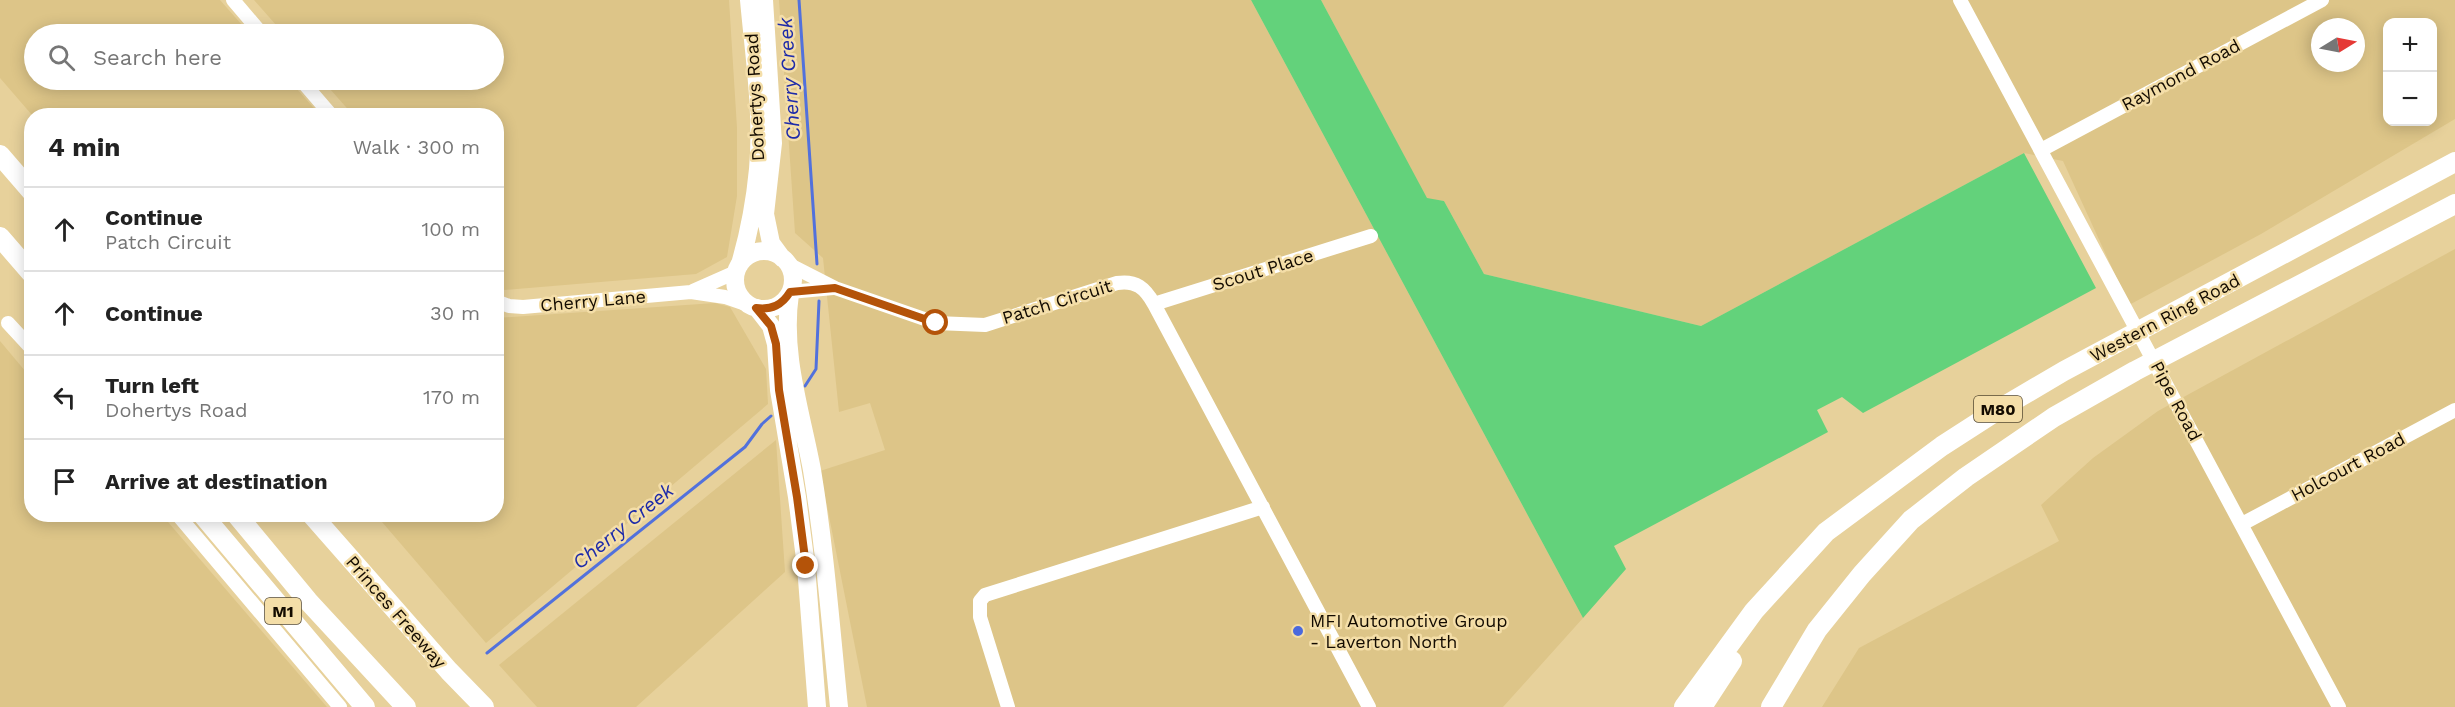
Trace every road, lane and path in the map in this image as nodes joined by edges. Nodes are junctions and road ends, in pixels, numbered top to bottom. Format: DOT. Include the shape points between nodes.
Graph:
graph roads {
  1 [pos="233,0"];
  2 [pos="750,0"];
  3 [pos="764,0"];
  4 [pos="1960,0"];
  5 [pos="2322,0"];
  6 [pos="253,24"];
  7 [pos="310,90"];
  8 [pos="325,108"];
  9 [pos="2041,150"];
  10 [pos="2455,154"];
  11 [pos="0,155"];
  12 [pos="2455,162"];
  13 [pos="24,183"];
  14 [pos="2397,194"];
  15 [pos="2454,205"];
  16 [pos="1371,236"];
  17 [pos="0,237"];
  18 [pos="785,261"];
  19 [pos="24,266"];
  20 [pos="738,268"];
  21 [pos="835,288"];
  22 [pos="690,292"];
  23 [pos="790,293"];
  24 [pos="504,304"];
  25 [pos="1154,304"];
  26 [pos="752,306"];
  27 [pos="8,323"];
  28 [pos="24,340"];
  29 [pos="2455,410"];
  30 [pos="1885,489"];
  31 [pos="1263,507"];
  32 [pos="1911,520"];
  33 [pos="184,522"];
  34 [pos="209,522"];
  35 [pos="243,522"];
  36 [pos="318,522"];
  37 [pos="2242,524"];
  38 [pos="308,601"];
  39 [pos="340,707"];
  40 [pos="365,707"];
  41 [pos="399,707"];
  42 [pos="406,707"];
  43 [pos="486,707"];
  44 [pos="817,707"];
  45 [pos="839,707"];
  46 [pos="1008,707"];
  47 [pos="1369,707"];
  48 [pos="1683,707"];
  49 [pos="1702,707"];
  50 [pos="1771,707"];
  51 [pos="1786,707"];
  52 [pos="2340,707"];
  1 -- 6 [label="street"];
  2 -- 20 [label="main road, Dohertys Road" via="758,168"];
  3 -- 18 [label="main road, Dohertys Road" via="773,123 765,214 771,243"];
  4 -- 9 [label="street, Pipe Road"];
  5 -- 9 [label="street, Raymond Road"];
  7 -- 8 [label="street"];
  9 -- 37 [label="street, Pipe Road"];
  10 -- 14 [label="highway"];
  11 -- 13 [label="highway"];
  12 -- 14 [label="highway, Western Ring Road / M80"];
  14 -- 30 [label="highway, Western Ring Road / M80" via="2001,408"];
  15 -- 32 [label="highway, Western Ring Road / M80" via="2135,371 2023,437"];
  16 -- 25 [label="street, Scout Place"];
  17 -- 19 [label="highway"];
  18 -- 20 [label="main road" via="774,253 755,253"];
  18 -- 21 [label="street, Patch Circuit"];
  18 -- 23 [label="main road" via="793,280"];
  20 -- 22 [label="street, Cherry Lane"];
  20 -- 26 [label="main road" via="737,290"];
  21 -- 23 [label="street, Patch Circuit"];
  21 -- 25 [label="street, Patch Circuit" via="936,323 984,325 1126,282 1142,287"];
  22 -- 24 [label="street, Cherry Lane" via="523,307"];
  22 -- 26 [label="street, Cherry Lane"];
  23 -- 26 [label="main road" via="772,308"];
  23 -- 45 [label="main road" via="789,360 822,536"];
  25 -- 31 [label="street, Patch Circuit"];
  26 -- 44 [label="main road" via="771,326 776,344 779,390 806,566"];
  27 -- 28 [label="street"];
  29 -- 37 [label="street, Holcourt Road"];
  30 -- 48 [label="highway" via="1826,531 1754,610"];
  30 -- 49 [label="highway" via="1831,538 1796,577 1762,618"];
  31 -- 46 [label="street" via="985,595 980,601 980,617"];
  31 -- 47 [label="street, Patch Circuit"];
  32 -- 50 [label="highway" via="1817,630"];
  32 -- 51 [label="highway" via="1825,638"];
  33 -- 39 [label="street"];
  34 -- 40 [label="highway, M1"];
  35 -- 38 [label="highway, M1"];
  36 -- 43 [label="highway, Princes Freeway" via="449,671"];
  37 -- 52 [label="street, Pipe Road"];
  38 -- 41 [label="highway"];
  38 -- 42 [label="highway, M1"];
}
